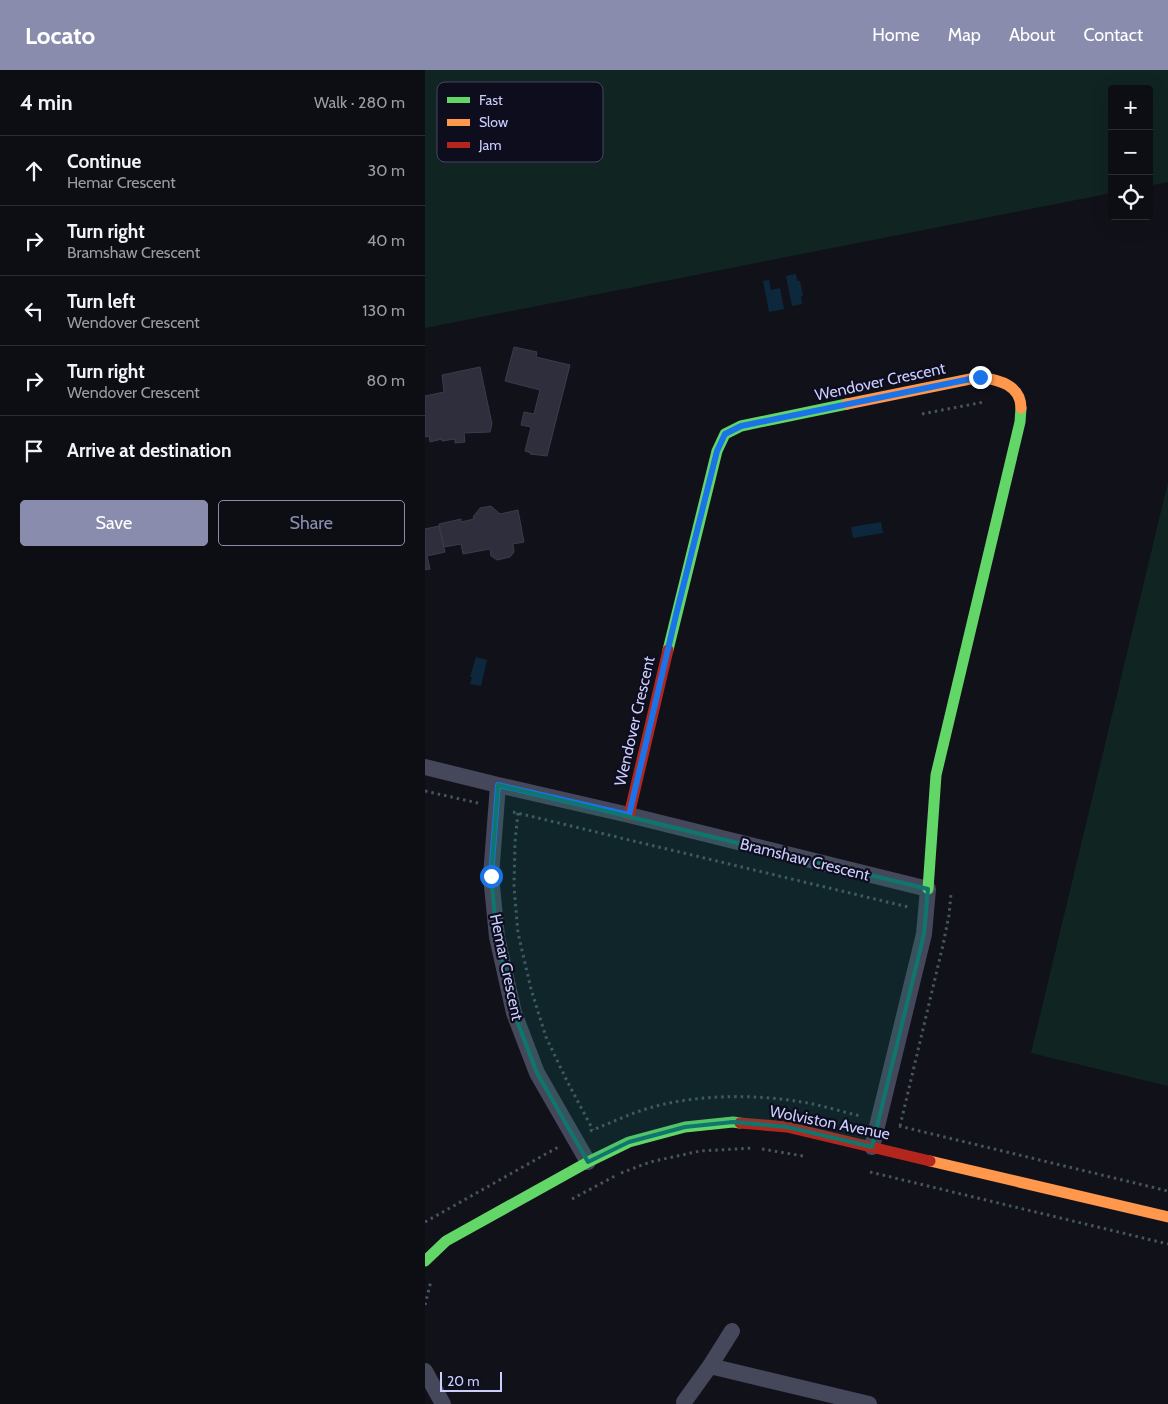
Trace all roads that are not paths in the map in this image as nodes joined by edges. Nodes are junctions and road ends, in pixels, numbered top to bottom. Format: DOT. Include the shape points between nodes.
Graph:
graph roads {
  1 [pos="425,767"];
  2 [pos="498,785"];
  3 [pos="629,815"];
  4 [pos="928,889"];
  5 [pos="872,1146"];
  6 [pos="588,1162"];
  7 [pos="1168,1217"];
  8 [pos="446,1241"];
  9 [pos="425,1245"];
  10 [pos="425,1261"];
  11 [pos="732,1331"];
  12 [pos="710,1366"];
  13 [pos="425,1371"];
  14 [pos="683,1402"];
  15 [pos="443,1404"];
  16 [pos="869,1404"];
  1 -- 2 [label="street, Bramshaw Crescent"];
  2 -- 3 [label="street, Bramshaw Crescent"];
  2 -- 6 [label="street, Hemar Crescent" via="491,876 497,937 514,1013 537,1073"];
  3 -- 4 [label="street, Bramshaw Crescent"];
  3 -- 4 [label="street, Wendover Crescent" via="717,451 725,434 741,426 980,377 998,379 1015,389 1021,402 1020,422 936,775"];
  4 -- 5 [label="street" via="923,934"];
  5 -- 6 [label="street, Wolviston Avenue" via="787,1128 733,1122 685,1127 629,1142"];
  5 -- 7 [label="street, Wolviston Avenue"];
  6 -- 8 [label="street, Wolviston Avenue"];
  8 -- 9 [label="street, Wolviston Avenue"];
  8 -- 10 [label="street, Wolviston Avenue"];
  11 -- 12 [label="street"];
  12 -- 14 [label="street"];
  12 -- 16 [label="street"];
  13 -- 15 [label="street"];
}
